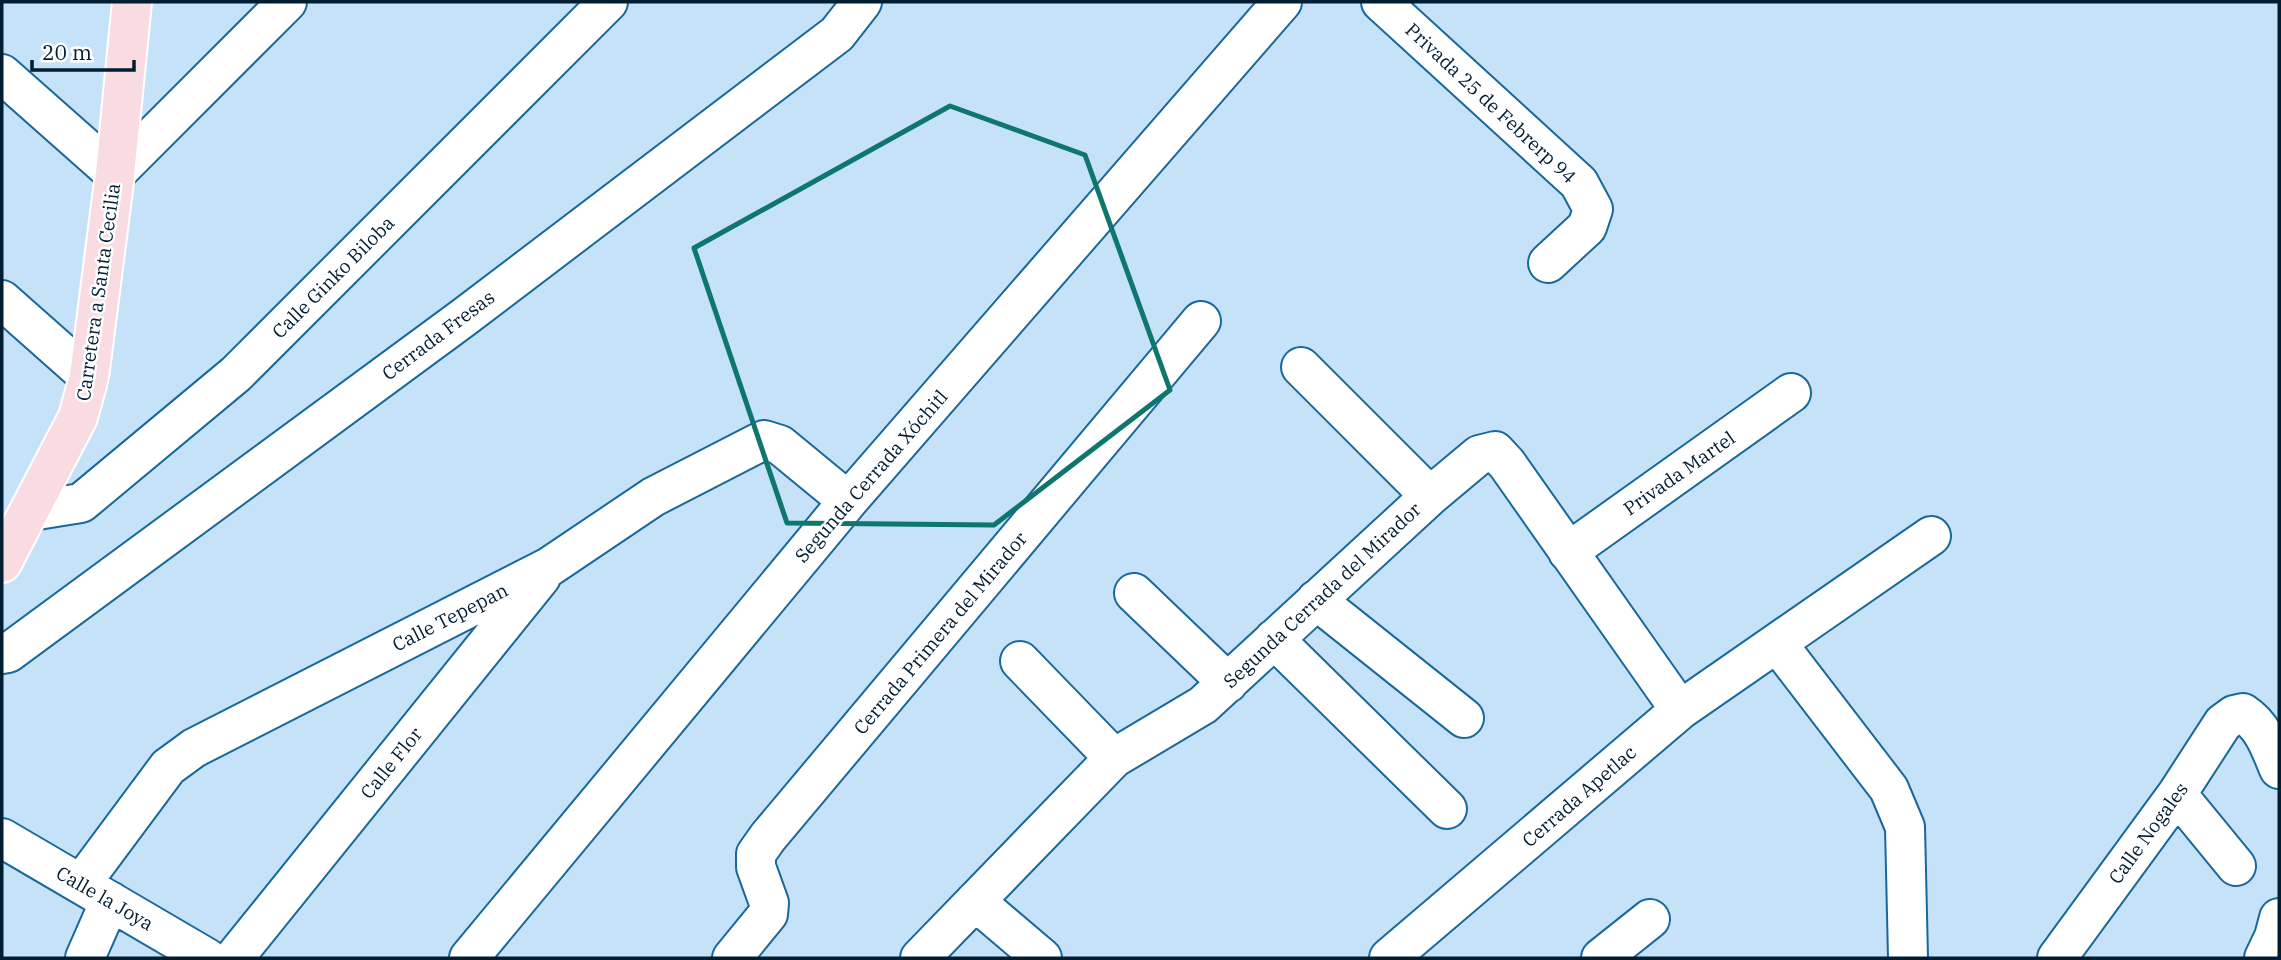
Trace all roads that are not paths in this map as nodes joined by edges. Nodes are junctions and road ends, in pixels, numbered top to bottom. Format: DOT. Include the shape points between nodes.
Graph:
graph roads {
  1 [pos="132,2"];
  2 [pos="287,2"];
  3 [pos="608,2"];
  4 [pos="862,2"];
  5 [pos="1282,2"];
  6 [pos="1381,2"];
  7 [pos="2,74"];
  8 [pos="115,174"];
  9 [pos="1548,263"];
  10 [pos="2,300"];
  11 [pos="1201,321"];
  12 [pos="1301,367"];
  13 [pos="89,377"];
  14 [pos="1791,393"];
  15 [pos="1430,496"];
  16 [pos="848,502"];
  17 [pos="30,511"];
  18 [pos="1931,536"];
  19 [pos="1567,552"];
  20 [pos="3,555"];
  21 [pos="549,567"];
  22 [pos="1134,593"];
  23 [pos="1316,600"];
  24 [pos="1274,639"];
  25 [pos="1777,643"];
  26 [pos="2,654"];
  27 [pos="1020,660"];
  28 [pos="1227,683"];
  29 [pos="1680,710"];
  30 [pos="1464,718"];
  31 [pos="1114,758"];
  32 [pos="2279,769"];
  33 [pos="2177,794"];
  34 [pos="1447,809"];
  35 [pos="2,838"];
  36 [pos="2235,866"];
  37 [pos="96,892"];
  38 [pos="975,901"];
  39 [pos="1650,919"];
  40 [pos="85,958"];
  41 [pos="207,958"];
  42 [pos="234,958"];
  43 [pos="469,958"];
  44 [pos="732,958"];
  45 [pos="920,958"];
  46 [pos="1042,958"];
  47 [pos="1389,958"];
  48 [pos="1601,958"];
  49 [pos="1908,958"];
  50 [pos="2057,958"];
  1 -- 8 [label="main road, Carretera a Santa Cecilia"];
  2 -- 8 [label="street"];
  3 -- 17 [label="street, Calle Ginko Biloba" via="236,374 81,503"];
  4 -- 26 [label="street, Cerrada Fresas" via="837,34 463,318"];
  5 -- 16 [label="street, Segunda Cerrada Xóchitl"];
  6 -- 9 [label="street, Privada 25 de Febrerp 94" via="1579,183 1593,209 1587,227"];
  7 -- 8 [label="street"];
  8 -- 13 [label="main road, Carretera a Santa Cecilia"];
  10 -- 13 [label="street"];
  11 -- 44 [label="street, Cerrada Primera del Mirador" via="768,837 757,853 756,867 769,903 768,914"];
  12 -- 15 [label="street"];
  13 -- 17 [label="main road, Carretera a Santa Cecilia" via="78,418"];
  14 -- 19 [label="street, Privada Martel"];
  15 -- 19 [label="street, Segunda Cerrada del Mirador" via="1479,455 1495,451"];
  15 -- 23 [label="street, Segunda Cerrada del Mirador"];
  16 -- 21 [label="street, Calle Tepepan" via="780,445 764,440 653,497"];
  16 -- 43 [label="street, Segunda Cerrada Xóchitl"];
  17 -- 20 [label="main road, Carretera a Santa Cecilia"];
  18 -- 25 [label="street, Cerrada Apetlac"];
  19 -- 29 [label="street, Segunda Cerrada del Mirador"];
  21 -- 37 [label="street, Calle Tepepan" via="194,748 168,767"];
  21 -- 42 [label="street, Calle Flor"];
  22 -- 28 [label="street"];
  23 -- 24 [label="street, Segunda Cerrada del Mirador"];
  23 -- 30 [label="street"];
  24 -- 28 [label="street, Segunda Cerrada del Mirador"];
  24 -- 34 [label="street"];
  25 -- 29 [label="street, Cerrada Apetlac"];
  25 -- 49 [label="street" via="1889,789 1905,827"];
  27 -- 31 [label="street"];
  28 -- 31 [label="street, Segunda Cerrada del Mirador" via="1203,705"];
  29 -- 47 [label="street, Cerrada Apetlac"];
  31 -- 38 [label="street, Segunda Cerrada del Mirador"];
  32 -- 33 [label="street, Calle Nogales" via="2261,729 2243,713 2234,715 2223,723"];
  33 -- 36 [label="street"];
  33 -- 50 [label="street, Calle Nogales"];
  35 -- 37 [label="street, Calle la Joya"];
  37 -- 40 [label="street, Calle Tepepan"];
  37 -- 41 [label="street, Calle la Joya"];
  38 -- 45 [label="street, Segunda Cerrada del Mirador"];
  38 -- 46 [label="street"];
  39 -- 48 [label="street"];
}
